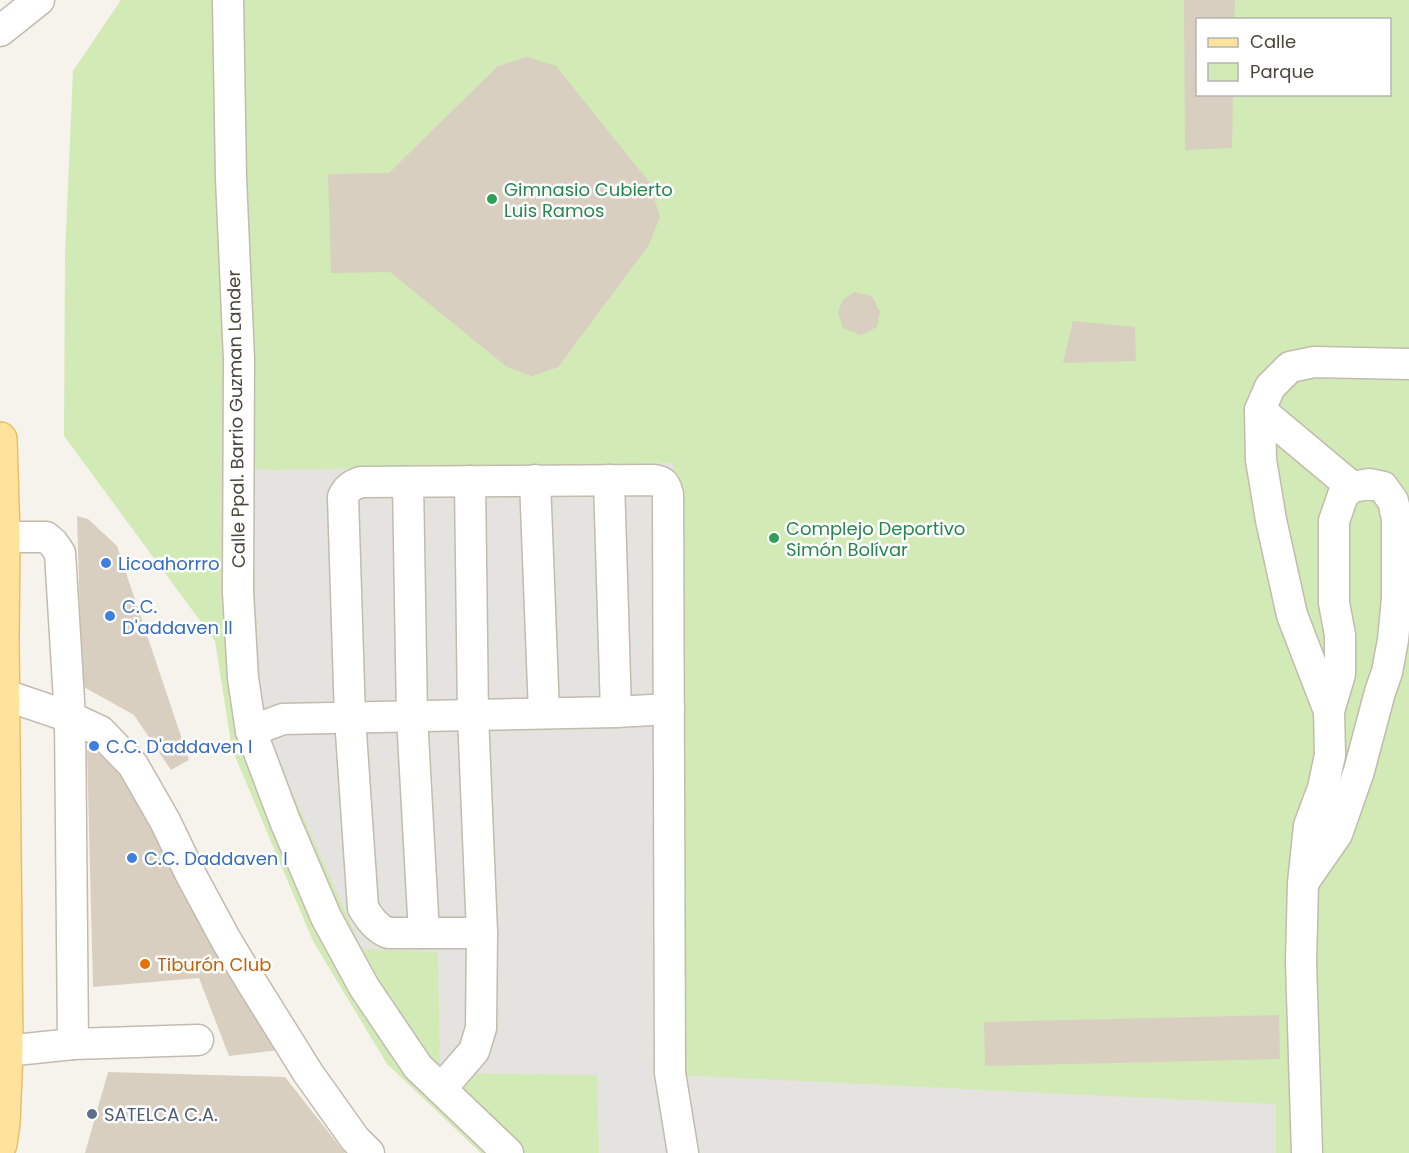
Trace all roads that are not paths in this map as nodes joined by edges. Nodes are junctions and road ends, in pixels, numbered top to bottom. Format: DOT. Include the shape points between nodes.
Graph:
graph roads {
  1 [pos="39,0"];
  2 [pos="228,0"];
  3 [pos="0,31"];
  4 [pos="1409,364"];
  5 [pos="1260,410"];
  6 [pos="0,440"];
  7 [pos="535,480"];
  8 [pos="609,480"];
  9 [pos="470,481"];
  10 [pos="408,482"];
  11 [pos="1352,487"];
  12 [pos="3,537"];
  13 [pos="1,641"];
  14 [pos="3,694"];
  15 [pos="669,709"];
  16 [pos="1329,711"];
  17 [pos="616,712"];
  18 [pos="544,713"];
  19 [pos="473,715"];
  20 [pos="70,717"];
  21 [pos="412,717"];
  22 [pos="350,718"];
  23 [pos="251,731"];
  24 [pos="1303,883"];
  25 [pos="424,933"];
  26 [pos="482,933"];
  27 [pos="198,1040"];
  28 [pos="74,1044"];
  29 [pos="6,1051"];
  30 [pos="441,1089"];
  31 [pos="0,1144"];
  32 [pos="369,1153"];
  33 [pos="508,1153"];
  34 [pos="683,1153"];
  35 [pos="1307,1153"];
  1 -- 3 [label="street"];
  2 -- 23 [label="street, Calle Ppal. Barrio Guzman Lander" via="238,360 238,592 243,678"];
  4 -- 5 [label="street" via="1314,362 1290,367 1270,387"];
  5 -- 11 [label="street"];
  5 -- 16 [label="street" via="1261,460 1292,615"];
  6 -- 12 [label="main road"];
  7 -- 8 [label="street"];
  7 -- 9 [label="street"];
  7 -- 18 [label="street"];
  8 -- 15 [label="street" via="662,481 668,494"];
  8 -- 17 [label="street"];
  9 -- 10 [label="street"];
  9 -- 19 [label="street"];
  10 -- 21 [label="street"];
  10 -- 22 [label="street" via="361,482 346,490 343,497"];
  11 -- 16 [label="street" via="1343,495 1334,521 1334,603 1340,635 1340,674"];
  11 -- 24 [label="street" via="1383,487 1393,501 1397,519 1397,598 1393,639 1359,771 1337,834"];
  12 -- 13 [label="main road"];
  12 -- 20 [label="street" via="46,537 60,553"];
  13 -- 14 [label="main road"];
  14 -- 20 [label="street"];
  14 -- 29 [label="main road"];
  15 -- 17 [label="street"];
  15 -- 34 [label="street" via="670,1073"];
  16 -- 24 [label="street" via="1330,755 1309,826"];
  17 -- 18 [label="street"];
  18 -- 19 [label="street"];
  19 -- 21 [label="street"];
  19 -- 26 [label="street"];
  20 -- 28 [label="street"];
  20 -- 32 [label="street" via="100,731 133,765 252,983 308,1073"];
  21 -- 22 [label="street"];
  21 -- 25 [label="street"];
  22 -- 23 [label="street" via="283,719"];
  22 -- 25 [label="street" via="363,908 374,924 388,933"];
  23 -- 30 [label="street, Calle Ppal. Barrio Guzman Lander" via="326,917 364,987 418,1067"];
  24 -- 35 [label="street" via="1301,962"];
  25 -- 26 [label="street"];
  26 -- 30 [label="street" via="481,1028 474,1051"];
  27 -- 28 [label="street"];
  28 -- 29 [label="street"];
  29 -- 31 [label="main road"];
  30 -- 33 [label="street, Calle Ppal. Barrio Guzman Lander"];
}
